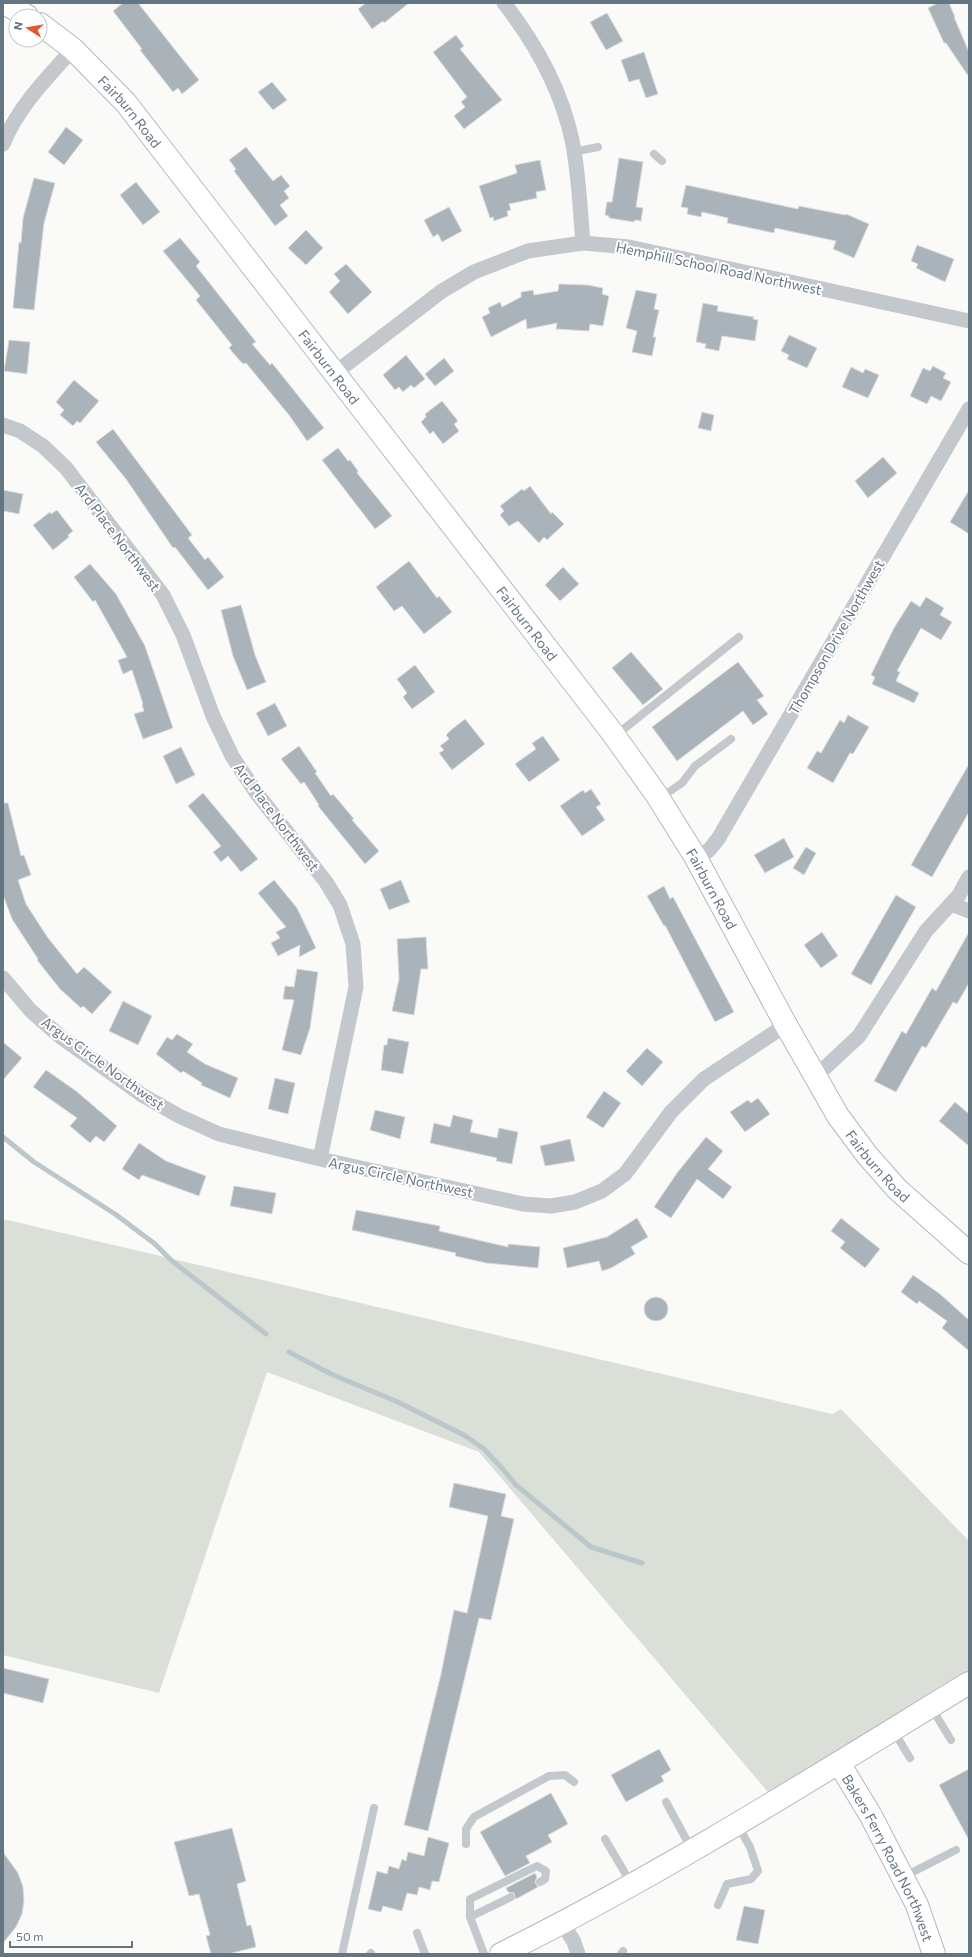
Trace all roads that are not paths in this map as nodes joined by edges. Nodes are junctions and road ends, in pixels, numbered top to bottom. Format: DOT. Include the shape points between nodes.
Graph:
graph roads {
  1 [pos="4,3"];
  2 [pos="504,3"];
  3 [pos="13,8"];
  4 [pos="48,30"];
  5 [pos="73,49"];
  6 [pos="3,144"];
  7 [pos="598,147"];
  8 [pos="573,152"];
  9 [pos="654,154"];
  10 [pos="662,161"];
  11 [pos="583,243"];
  12 [pos="969,321"];
  13 [pos="335,373"];
  14 [pos="969,408"];
  15 [pos="3,425"];
  16 [pos="739,637"];
  17 [pos="615,736"];
  18 [pos="731,739"];
  19 [pos="659,799"];
  20 [pos="696,858"];
  21 [pos="969,877"];
  22 [pos="951,904"];
  23 [pos="969,911"];
  24 [pos="3,978"];
  25 [pos="786,1025"];
  26 [pos="815,1077"];
  27 [pos="320,1159"];
  28 [pos="969,1253"];
  29 [pos="969,1683"];
  30 [pos="931,1706"];
  31 [pos="893,1730"];
  32 [pos="952,1740"];
  33 [pos="910,1758"];
  34 [pos="839,1764"];
  35 [pos="574,1782"];
  36 [pos="666,1802"];
  37 [pos="374,1808"];
  38 [pos="737,1824"];
  39 [pos="604,1839"];
  40 [pos="466,1844"];
  41 [pos="956,1850"];
  42 [pos="692,1851"];
  43 [pos="902,1877"];
  44 [pos="540,1882"];
  45 [pos="632,1885"];
  46 [pos="511,1897"];
  47 [pos="718,1905"];
  48 [pos="470,1917"];
  49 [pos="563,1924"];
  50 [pos="417,1934"];
  51 [pos="514,1952"];
  52 [pos="342,1954"];
  53 [pos="425,1954"];
  54 [pos="484,1954"];
  55 [pos="578,1954"];
  56 [pos="934,1954"];
  1 -- 3 [label="street"];
  2 -- 8 [label="street" via="550,72 563,106"];
  4 -- 5 [label="street, Fairburn Road"];
  5 -- 6 [label="street" via="20,112"];
  5 -- 13 [label="street, Fairburn Road" via="126,104"];
  7 -- 8 [label="lane"];
  8 -- 11 [label="street"];
  9 -- 10 [label="lane"];
  11 -- 12 [label="street, Hemphill School Road Northwest" via="629,247"];
  11 -- 13 [label="street, Hemphill School Road Northwest" via="528,251 474,272 442,292"];
  13 -- 17 [label="street, Fairburn Road"];
  14 -- 20 [label="street, Thompson Drive Northwest" via="718,839 709,850"];
  15 -- 27 [label="street, Ard Place Northwest" via="20,431 43,446 66,468 163,595 183,635 213,716 232,756 255,791 326,882 340,905 353,944 356,987"];
  16 -- 17 [label="lane"];
  17 -- 19 [label="street, Fairburn Road"];
  18 -- 19 [label="lane" via="695,766 682,784"];
  19 -- 20 [label="street, Fairburn Road"];
  20 -- 25 [label="street, Fairburn Road"];
  21 -- 22 [label="street"];
  22 -- 23 [label="street"];
  22 -- 26 [label="street" via="926,931 859,1036"];
  24 -- 27 [label="street, Argus Circle Northwest" via="31,1011 62,1038 142,1094 179,1116 219,1134"];
  25 -- 26 [label="street, Fairburn Road"];
  25 -- 27 [label="street, Argus Circle Northwest" via="704,1079 671,1112 625,1174 602,1191 575,1202 551,1206 523,1204"];
  26 -- 28 [label="street, Fairburn Road" via="838,1116 867,1155 897,1189"];
  29 -- 30 [label="street"];
  30 -- 31 [label="street"];
  30 -- 32 [label="lane"];
  31 -- 33 [label="lane"];
  31 -- 34 [label="street"];
  34 -- 38 [label="street"];
  34 -- 43 [label="street, Bakers Ferry Road Northwest" via="871,1816"];
  35 -- 40 [label="lane" via="565,1775 549,1776 474,1817 466,1829"];
  36 -- 42 [label="lane"];
  37 -- 52 [label="lane"];
  38 -- 42 [label="street"];
  38 -- 47 [label="lane" via="750,1847 758,1871 751,1879 728,1884"];
  39 -- 45 [label="lane"];
  41 -- 43 [label="lane"];
  42 -- 45 [label="street"];
  43 -- 56 [label="street, Bakers Ferry Road Northwest" via="917,1905"];
  44 -- 48 [label="lane" via="545,1879 546,1871 537,1866 470,1899"];
  45 -- 49 [label="street"];
  46 -- 48 [label="lane"];
  48 -- 54 [label="lane"];
  49 -- 51 [label="street"];
  49 -- 55 [label="street"];
  50 -- 53 [label="lane"];
}
